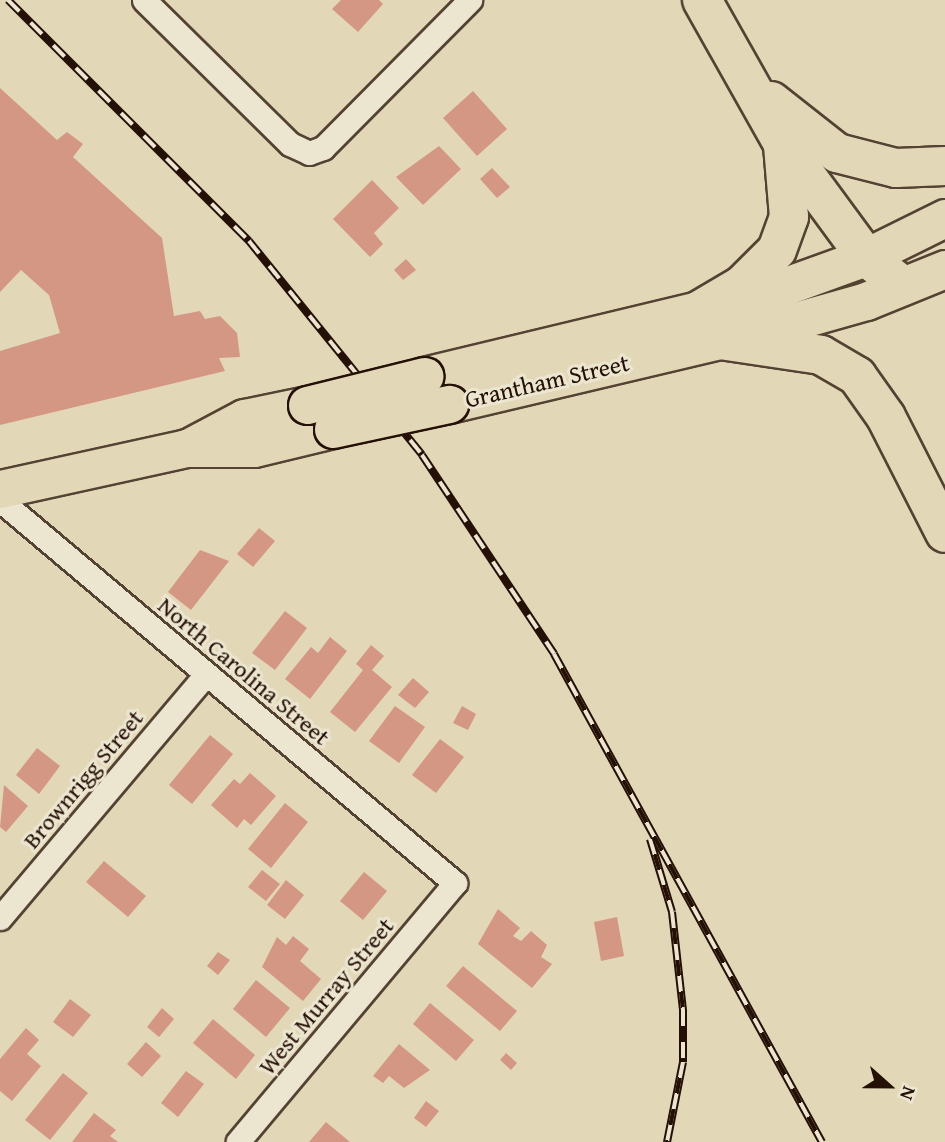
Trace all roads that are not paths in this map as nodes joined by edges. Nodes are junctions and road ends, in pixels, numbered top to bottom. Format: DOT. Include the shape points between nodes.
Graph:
graph roads {
  1 [pos="144,0"];
  2 [pos="470,0"];
  3 [pos="702,0"];
  4 [pos="752,83"];
  5 [pos="783,144"];
  6 [pos="945,166"];
  7 [pos="945,218"];
  8 [pos="866,257"];
  9 [pos="945,269"];
  10 [pos="903,286"];
  11 [pos="691,315"];
  12 [pos="720,340"];
  13 [pos="320,417"];
  14 [pos="0,489"];
  15 [pos="0,500"];
  16 [pos="945,533"];
  17 [pos="206,674"];
  18 [pos="455,883"];
  19 [pos="0,918"];
  20 [pos="238,1142"];
  1 -- 2 [label="street" via="290,144 309,152 323,148"];
  3 -- 4 [label="highway"];
  4 -- 5 [label="highway"];
  4 -- 6 [label="highway" via="837,153 896,167"];
  5 -- 8 [label="highway"];
  5 -- 11 [label="highway" via="789,218 777,250 742,285"];
  7 -- 8 [label="main road, Grantham Street"];
  8 -- 10 [label="highway"];
  8 -- 11 [label="main road, Grantham Street"];
  9 -- 10 [label="main road, Grantham Street"];
  10 -- 12 [label="main road, Grantham Street"];
  11 -- 13 [label="main road, Grantham Street, bridge" via="424,376"];
  12 -- 13 [label="main road, Grantham Street, bridge" via="449,404"];
  12 -- 16 [label="highway" via="821,355 857,376 886,417"];
  13 -- 14 [label="main road, Grantham Street" via="254,448 186,448"];
  15 -- 17 [label="street, North Carolina Street"];
  17 -- 18 [label="street, North Carolina Street"];
  17 -- 19 [label="street, Brownrigg Street"];
  18 -- 20 [label="street, West Murray Street"];
}
